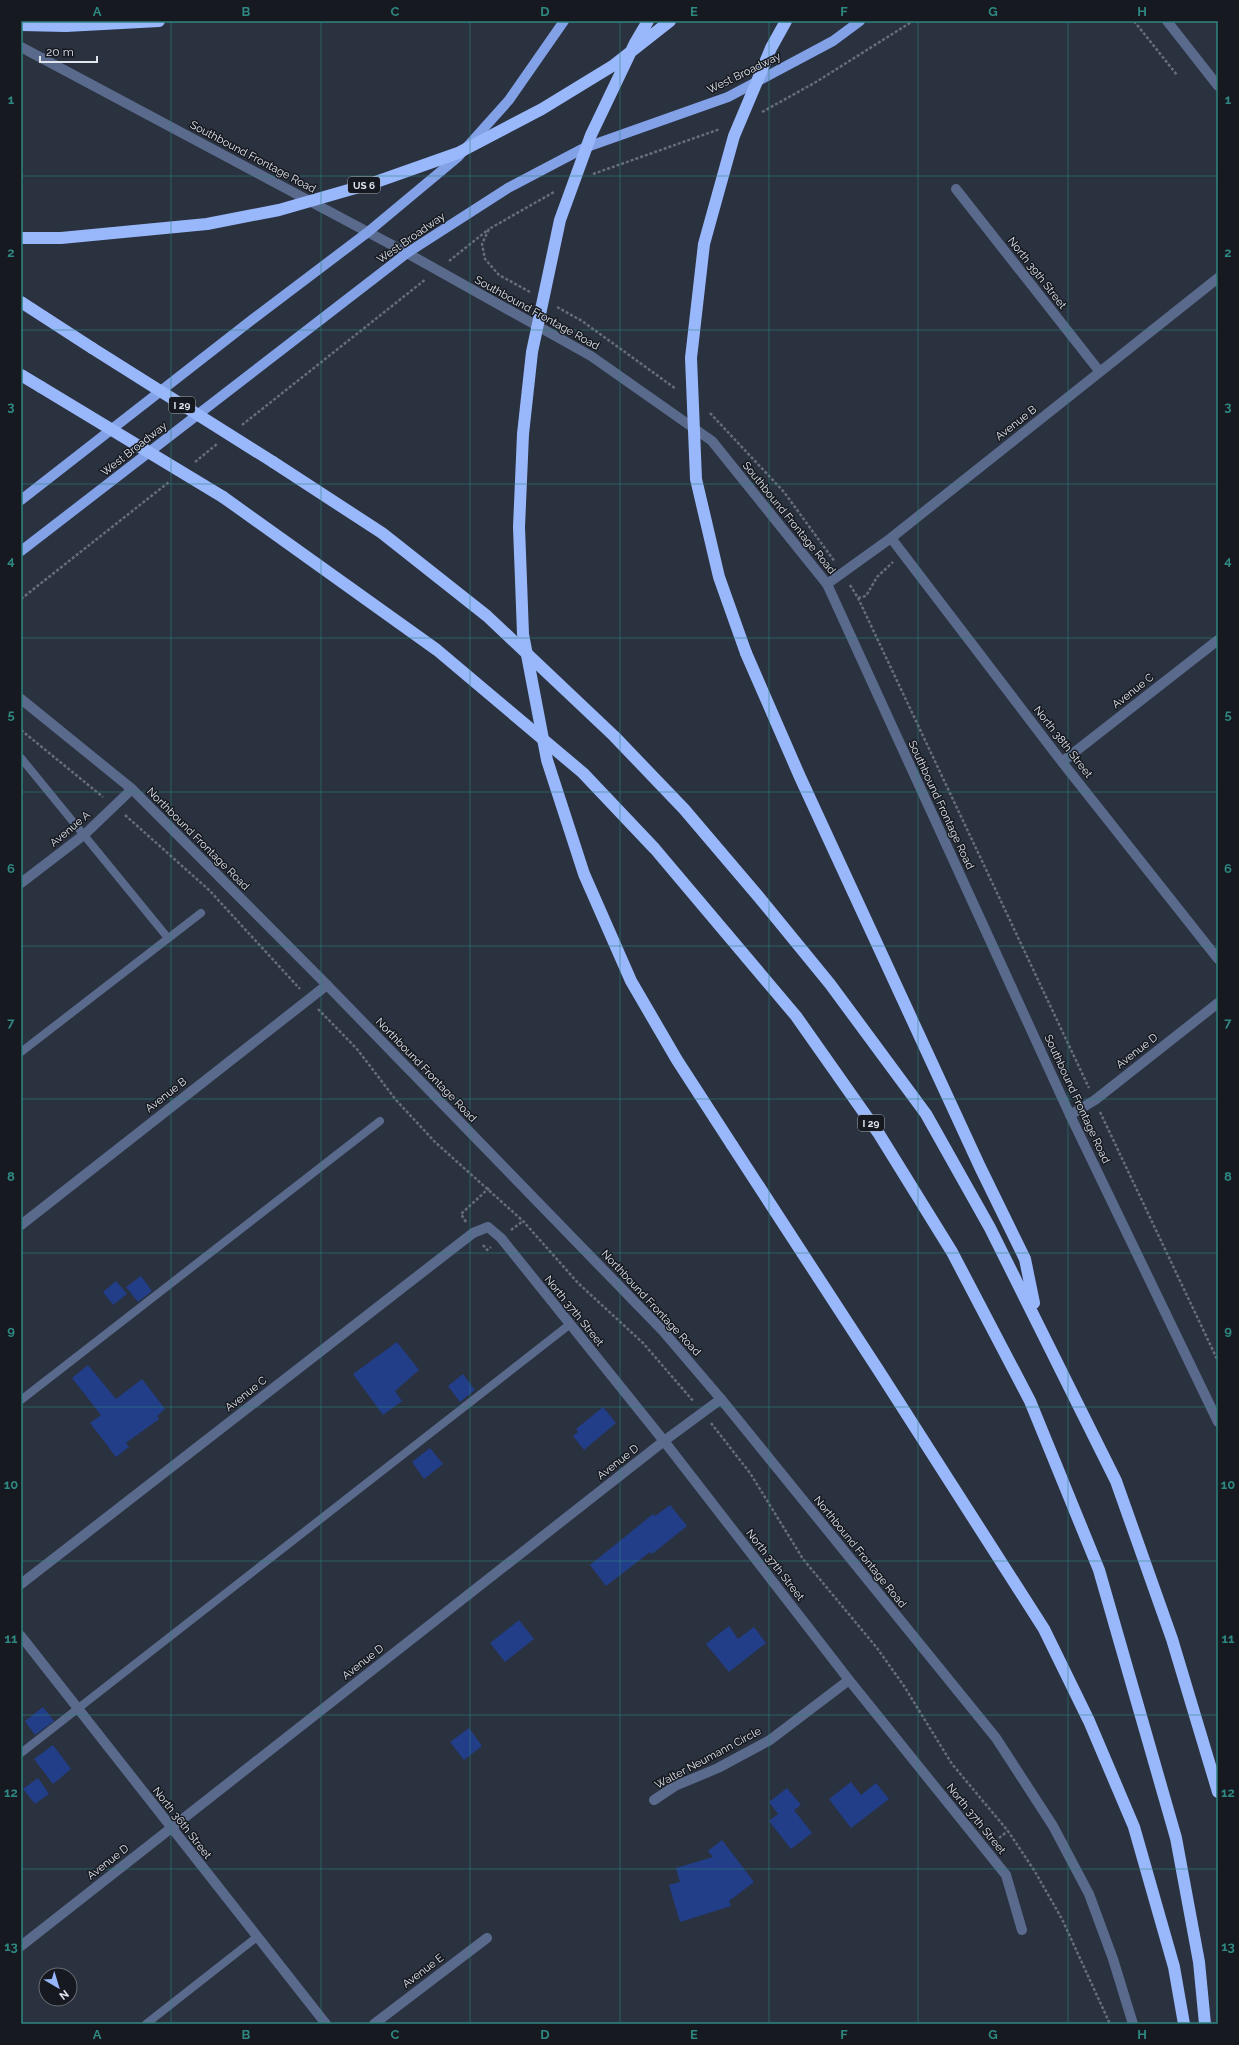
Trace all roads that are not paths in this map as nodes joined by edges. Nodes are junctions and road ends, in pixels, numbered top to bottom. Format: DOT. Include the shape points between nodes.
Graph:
graph roads {
  1 [pos="159,21"];
  2 [pos="564,21"];
  3 [pos="648,21"];
  4 [pos="670,21"];
  5 [pos="786,21"];
  6 [pos="860,21"];
  7 [pos="1167,21"];
  8 [pos="21,25"];
  9 [pos="21,47"];
  10 [pos="1218,86"];
  11 [pos="956,190"];
  12 [pos="368,232"];
  13 [pos="21,238"];
  14 [pos="407,253"];
  15 [pos="1218,278"];
  16 [pos="21,302"];
  17 [pos="1100,372"];
  18 [pos="21,374"];
  19 [pos="21,500"];
  20 [pos="891,538"];
  21 [pos="21,551"];
  22 [pos="827,584"];
  23 [pos="1218,640"];
  24 [pos="21,699"];
  25 [pos="21,758"];
  26 [pos="1062,762"];
  27 [pos="132,789"];
  28 [pos="85,834"];
  29 [pos="21,883"];
  30 [pos="201,912"];
  31 [pos="168,938"];
  32 [pos="1218,959"];
  33 [pos="327,985"];
  34 [pos="1218,1003"];
  35 [pos="21,1052"];
  36 [pos="1070,1115"];
  37 [pos="380,1121"];
  38 [pos="21,1225"];
  39 [pos="488,1227"];
  40 [pos="1038,1320"];
  41 [pos="570,1325"];
  42 [pos="721,1399"];
  43 [pos="21,1400"];
  44 [pos="1218,1422"];
  45 [pos="664,1441"];
  46 [pos="21,1584"];
  47 [pos="21,1636"];
  48 [pos="849,1680"];
  49 [pos="78,1708"];
  50 [pos="21,1752"];
  51 [pos="1218,1792"];
  52 [pos="654,1800"];
  53 [pos="171,1828"];
  54 [pos="1022,1930"];
  55 [pos="257,1937"];
  56 [pos="487,1938"];
  57 [pos="21,1946"];
  58 [pos="146,2024"];
  59 [pos="326,2024"];
  60 [pos="374,2024"];
  61 [pos="1133,2024"];
  62 [pos="1184,2024"];
  63 [pos="1205,2024"];
  1 -- 8 [label="highway" via="66,26"];
  2 -- 12 [label="main road" via="509,100 458,157"];
  3 -- 62 [label="highway, bridge" via="591,135 560,220 532,352 523,434 519,527 523,634 547,760 584,874 631,981 677,1060 1044,1629 1089,1721 1134,1827 1174,1966"];
  4 -- 13 [label="highway, US 6, bridge" via="614,65 542,109 458,153 373,183 279,210 207,224 61,238"];
  5 -- 40 [label="highway, bridge" via="771,48 734,136 704,244 691,358 696,479 719,577 746,653 816,813 1025,1259"];
  6 -- 14 [label="main road, West Broadway" via="833,41 728,97 584,148 508,188"];
  7 -- 10 [label="street"];
  9 -- 12 [label="street, Southbound Frontage Road"];
  11 -- 17 [label="street, North 39th Street"];
  12 -- 14 [label="street, Southbound Frontage Road"];
  12 -- 19 [label="main road"];
  14 -- 21 [label="main road, West Broadway"];
  14 -- 22 [label="street, Southbound Frontage Road" via="591,356 712,441"];
  15 -- 17 [label="street, Avenue B"];
  16 -- 40 [label="highway, I 29, bridge" via="382,533 487,616 614,736 684,809 830,984 926,1114"];
  17 -- 20 [label="street, Avenue B"];
  18 -- 63 [label="highway, I 29, bridge" via="223,497 437,650 583,773 655,849 796,1016 879,1134 952,1252 1030,1401 1099,1570 1176,1838 1199,1962"];
  20 -- 22 [label="street, Avenue B"];
  20 -- 26 [label="street, North 38th Street"];
  22 -- 36 [label="street, Southbound Frontage Road"];
  23 -- 26 [label="street, Avenue C"];
  24 -- 27 [label="street, Northbound Frontage Road"];
  25 -- 28 [label="lane"];
  26 -- 32 [label="street, North 38th Street"];
  27 -- 28 [label="street, Avenue A"];
  27 -- 33 [label="street, Northbound Frontage Road"];
  28 -- 29 [label="street, Avenue A"];
  28 -- 31 [label="lane"];
  30 -- 31 [label="lane"];
  31 -- 35 [label="lane"];
  33 -- 38 [label="street, Avenue B"];
  33 -- 42 [label="street, Northbound Frontage Road" via="663,1331"];
  34 -- 36 [label="street, Avenue D" via="1095,1100"];
  36 -- 44 [label="street, Southbound Frontage Road"];
  37 -- 43 [label="lane"];
  39 -- 41 [label="street, North 37th Street" via="501,1238"];
  39 -- 46 [label="street, Avenue C" via="473,1233"];
  40 -- 51 [label="highway, I 29" via="1116,1481 1172,1639"];
  41 -- 45 [label="street, North 37th Street"];
  41 -- 49 [label="lane"];
  42 -- 45 [label="street, Avenue D"];
  42 -- 61 [label="street, Northbound Frontage Road" via="996,1738 1053,1826 1089,1894"];
  45 -- 48 [label="street, North 37th Street"];
  45 -- 53 [label="street, Avenue D"];
  47 -- 49 [label="street, North 36th Street"];
  48 -- 52 [label="street, Walter Neumann Circle" via="770,1740 718,1768 675,1786"];
  48 -- 54 [label="street, North 37th Street" via="1006,1875"];
  49 -- 50 [label="lane"];
  49 -- 53 [label="street, North 36th Street"];
  53 -- 55 [label="street, North 36th Street"];
  53 -- 57 [label="street, Avenue D"];
  55 -- 58 [label="lane"];
  55 -- 59 [label="street, North 36th Street"];
  56 -- 60 [label="street, Avenue E"];
}
